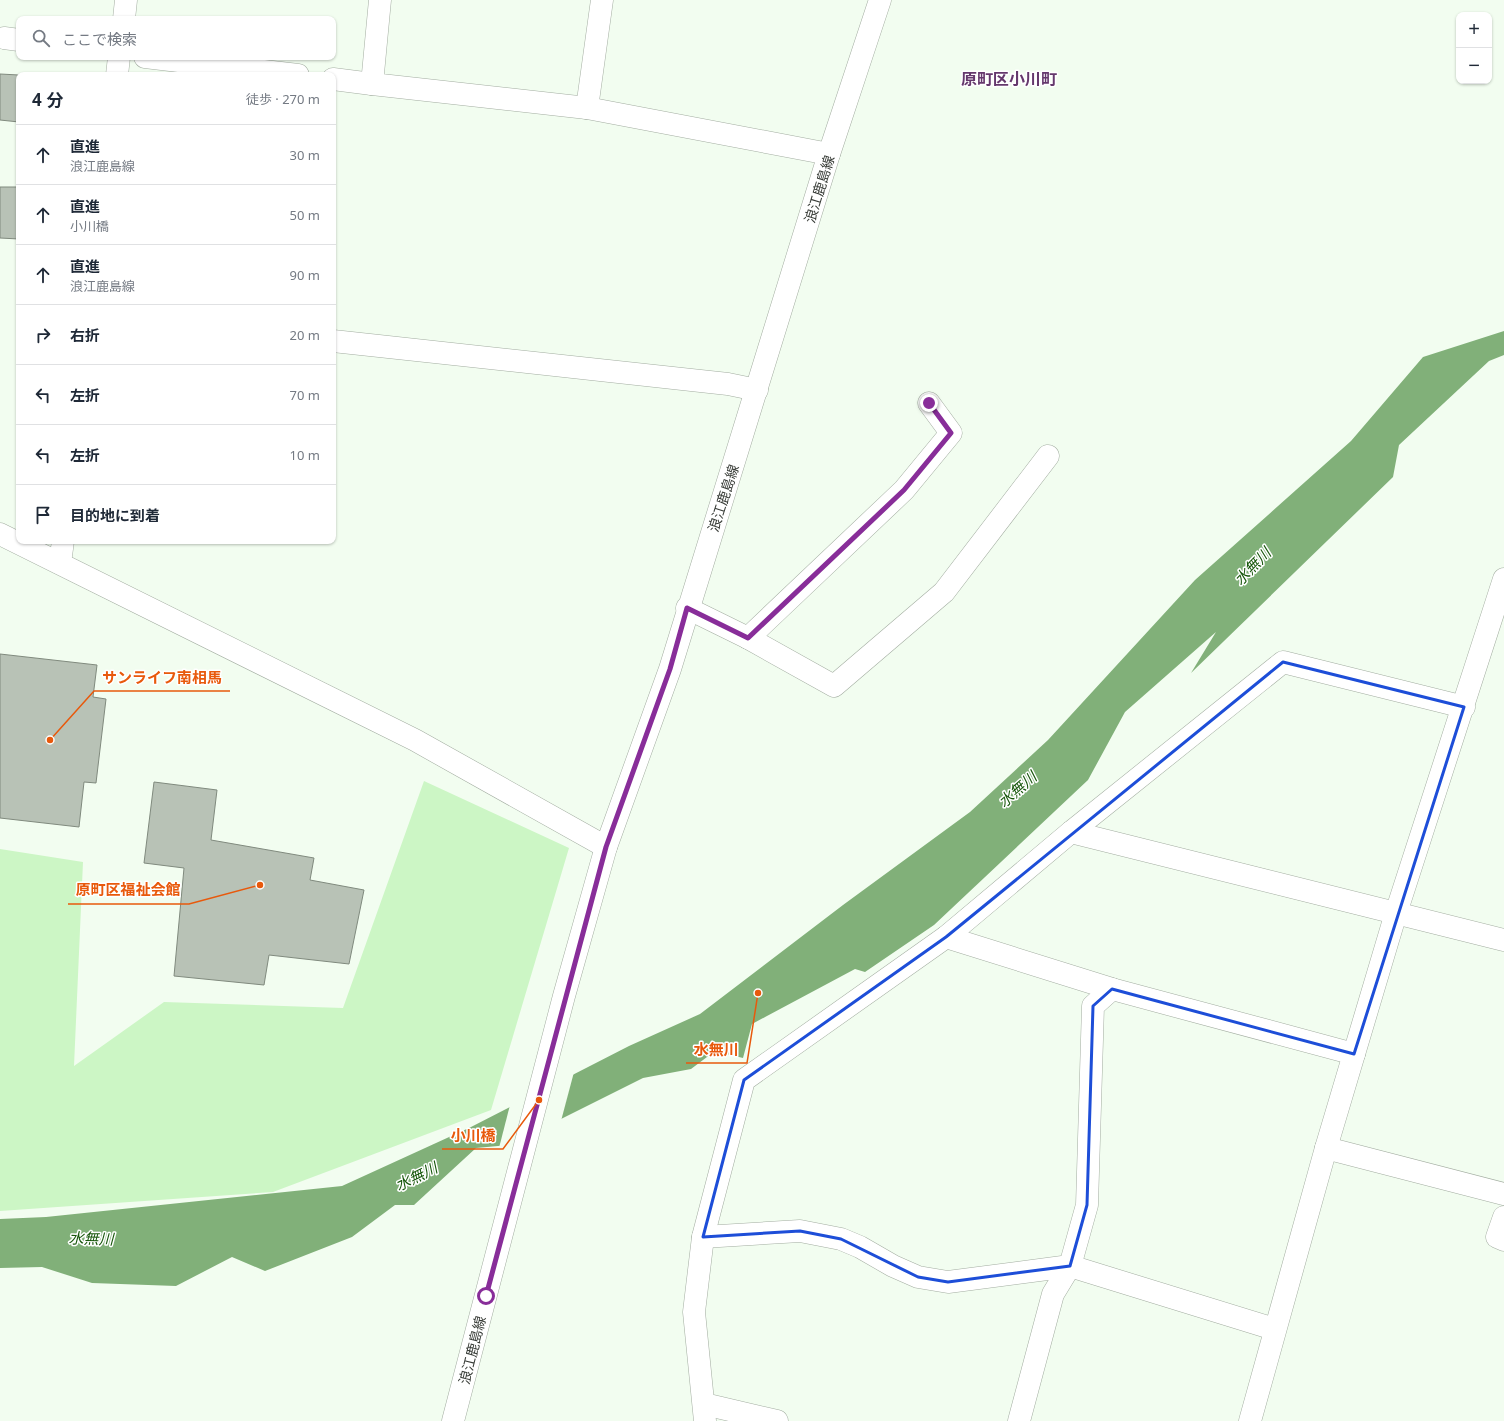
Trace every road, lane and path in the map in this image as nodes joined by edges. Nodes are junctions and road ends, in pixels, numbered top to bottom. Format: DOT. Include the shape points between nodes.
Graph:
graph roads {
  1 [pos="126,0"];
  2 [pos="380,0"];
  3 [pos="602,0"];
  4 [pos="880,0"];
  5 [pos="124,16"];
  6 [pos="120,60"];
  7 [pos="170,60"];
  8 [pos="118,72"];
  9 [pos="272,72"];
  10 [pos="336,79"];
  11 [pos="372,84"];
  12 [pos="587,108"];
  13 [pos="829,154"];
  14 [pos="336,341"];
  15 [pos="757,390"];
  16 [pos="929,403"];
  17 [pos="1048,456"];
  18 [pos="0,534"];
  19 [pos="16,542"];
  20 [pos="21,544"];
  21 [pos="63,544"];
  22 [pos="60,563"];
  23 [pos="1504,579"];
  24 [pos="687,608"];
  25 [pos="748,638"];
  26 [pos="1464,707"];
  27 [pos="1071,832"];
  28 [pos="606,847"];
  29 [pos="1396,913"];
  30 [pos="946,937"];
  31 [pos="1504,940"];
  32 [pos="1112,989"];
  33 [pos="1354,1054"];
  34 [pos="1326,1148"];
  35 [pos="1504,1194"];
  36 [pos="1504,1217"];
  37 [pos="703,1237"];
  38 [pos="1504,1240"];
  39 [pos="1070,1266"];
  40 [pos="1274,1329"];
  41 [pos="705,1413"];
  42 [pos="453,1421"];
  43 [pos="777,1421"];
  44 [pos="1019,1421"];
  45 [pos="1250,1421"];
  1 -- 5 [label="street"];
  2 -- 11 [label="street"];
  3 -- 12 [label="street"];
  4 -- 13 [label="street, 浪江鹿島線"];
  6 -- 8 [label="street"];
  7 -- 9 [label="street"];
  10 -- 11 [label="street"];
  11 -- 12 [label="street"];
  12 -- 13 [label="street"];
  13 -- 15 [label="street, 浪江鹿島線"];
  14 -- 15 [label="street" via="728,384"];
  15 -- 24 [label="street, 浪江鹿島線"];
  16 -- 25 [label="street" via="951,433 904,490"];
  17 -- 25 [label="street" via="944,592 834,686"];
  18 -- 19 [label="street"];
  20 -- 22 [label="street"];
  21 -- 22 [label="street"];
  22 -- 28 [label="street" via="415,740"];
  23 -- 26 [label="street"];
  24 -- 25 [label="street"];
  24 -- 28 [label="street, 浪江鹿島線" via="670,669"];
  26 -- 27 [label="street" via="1283,662"];
  26 -- 29 [label="street"];
  27 -- 29 [label="street"];
  27 -- 30 [label="street"];
  28 -- 42 [label="street, 浪江鹿島線" via="564,996"];
  29 -- 31 [label="street"];
  29 -- 33 [label="street"];
  30 -- 32 [label="street"];
  30 -- 37 [label="street" via="744,1080"];
  32 -- 33 [label="street"];
  32 -- 39 [label="street" via="1093,1006 1087,1205"];
  33 -- 34 [label="street"];
  34 -- 35 [label="street"];
  34 -- 40 [label="street"];
  36 -- 38 [label="street" via="1497,1238"];
  37 -- 39 [label="street" via="800,1231 841,1239 918,1277 948,1282"];
  37 -- 41 [label="street" via="694,1312"];
  39 -- 40 [label="street"];
  39 -- 44 [label="street" via="1053,1294"];
  40 -- 45 [label="street"];
  41 -- 43 [label="street"];
}
